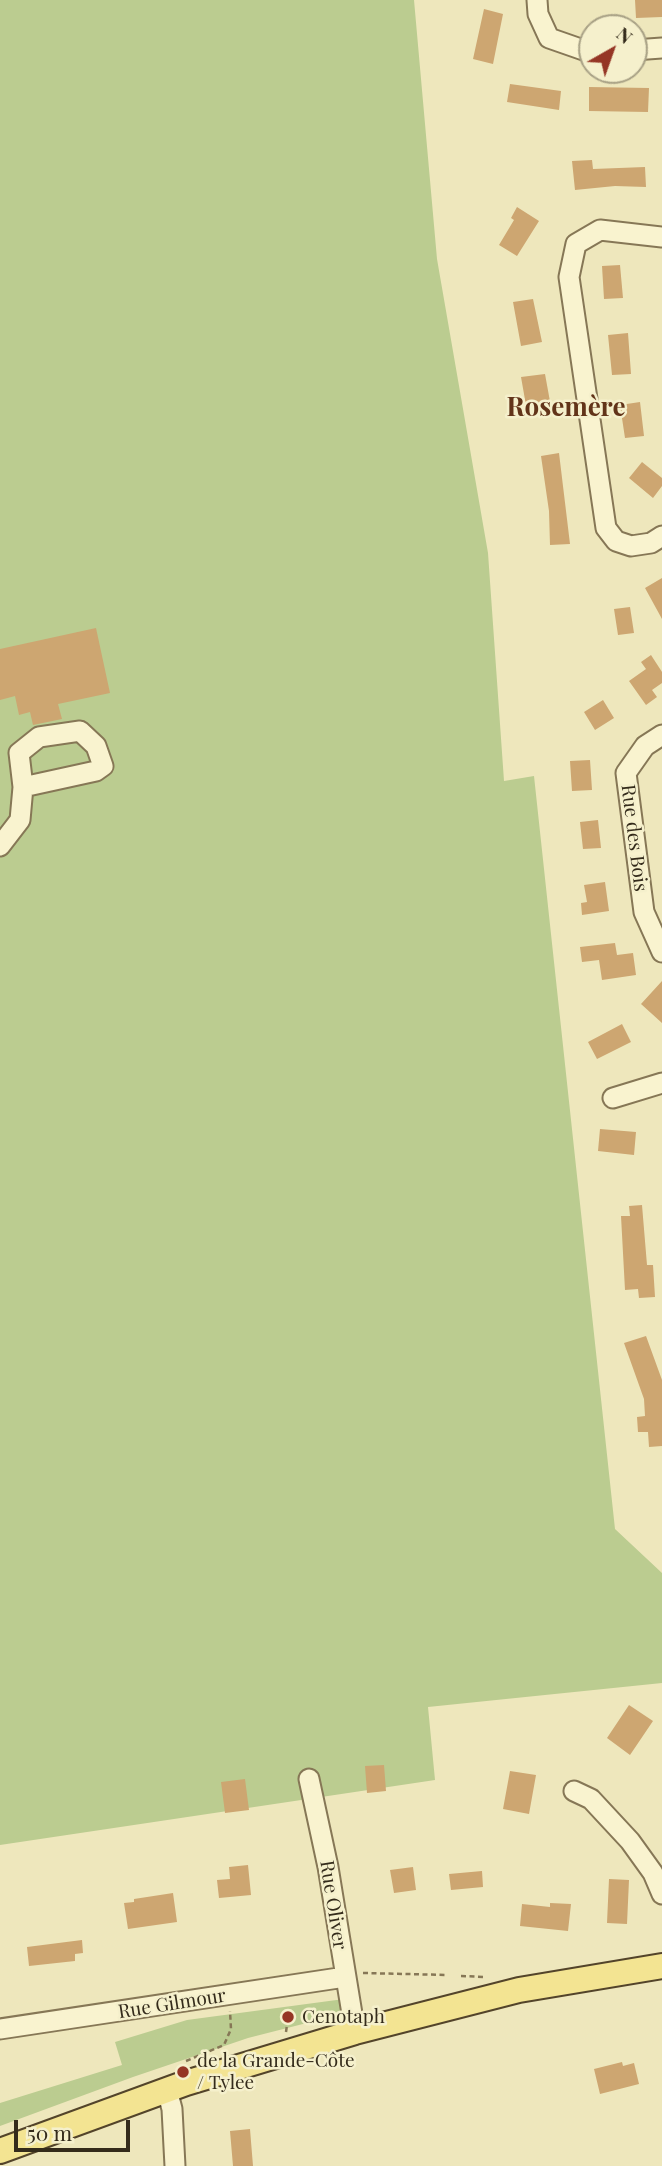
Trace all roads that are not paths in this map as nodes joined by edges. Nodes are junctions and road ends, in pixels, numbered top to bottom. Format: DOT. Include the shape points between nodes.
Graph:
graph roads {
  1 [pos="537,0"];
  2 [pos="578,48"];
  3 [pos="662,237"];
  4 [pos="662,536"];
  5 [pos="662,735"];
  6 [pos="23,787"];
  7 [pos="0,846"];
  8 [pos="662,952"];
  9 [pos="662,1083"];
  10 [pos="613,1098"];
  11 [pos="309,1779"];
  12 [pos="574,1791"];
  13 [pos="662,1894"];
  14 [pos="662,1966"];
  15 [pos="352,1975"];
  16 [pos="0,2029"];
  17 [pos="355,2032"];
  18 [pos="167,2090"];
  19 [pos="0,2151"];
  20 [pos="175,2166"];
  1 -- 2 [label="street" via="538,14 550,38"];
  3 -- 4 [label="street" via="600,230 576,244 569,277 606,528 616,541 631,546"];
  5 -- 8 [label="street, Rue des Bois" via="645,746 626,773 644,912"];
  6 -- 7 [label="street" via="20,820"];
  9 -- 10 [label="street"];
  11 -- 15 [label="street, Rue Oliver"];
  12 -- 13 [label="street" via="591,1799 630,1841 653,1872"];
  14 -- 17 [label="main road" via="519,1990"];
  15 -- 16 [label="street, Rue Gilmour"];
  15 -- 17 [label="street, Rue Oliver"];
  17 -- 18 [label="main road"];
  18 -- 19 [label="main road"];
  18 -- 20 [label="street"];
}
